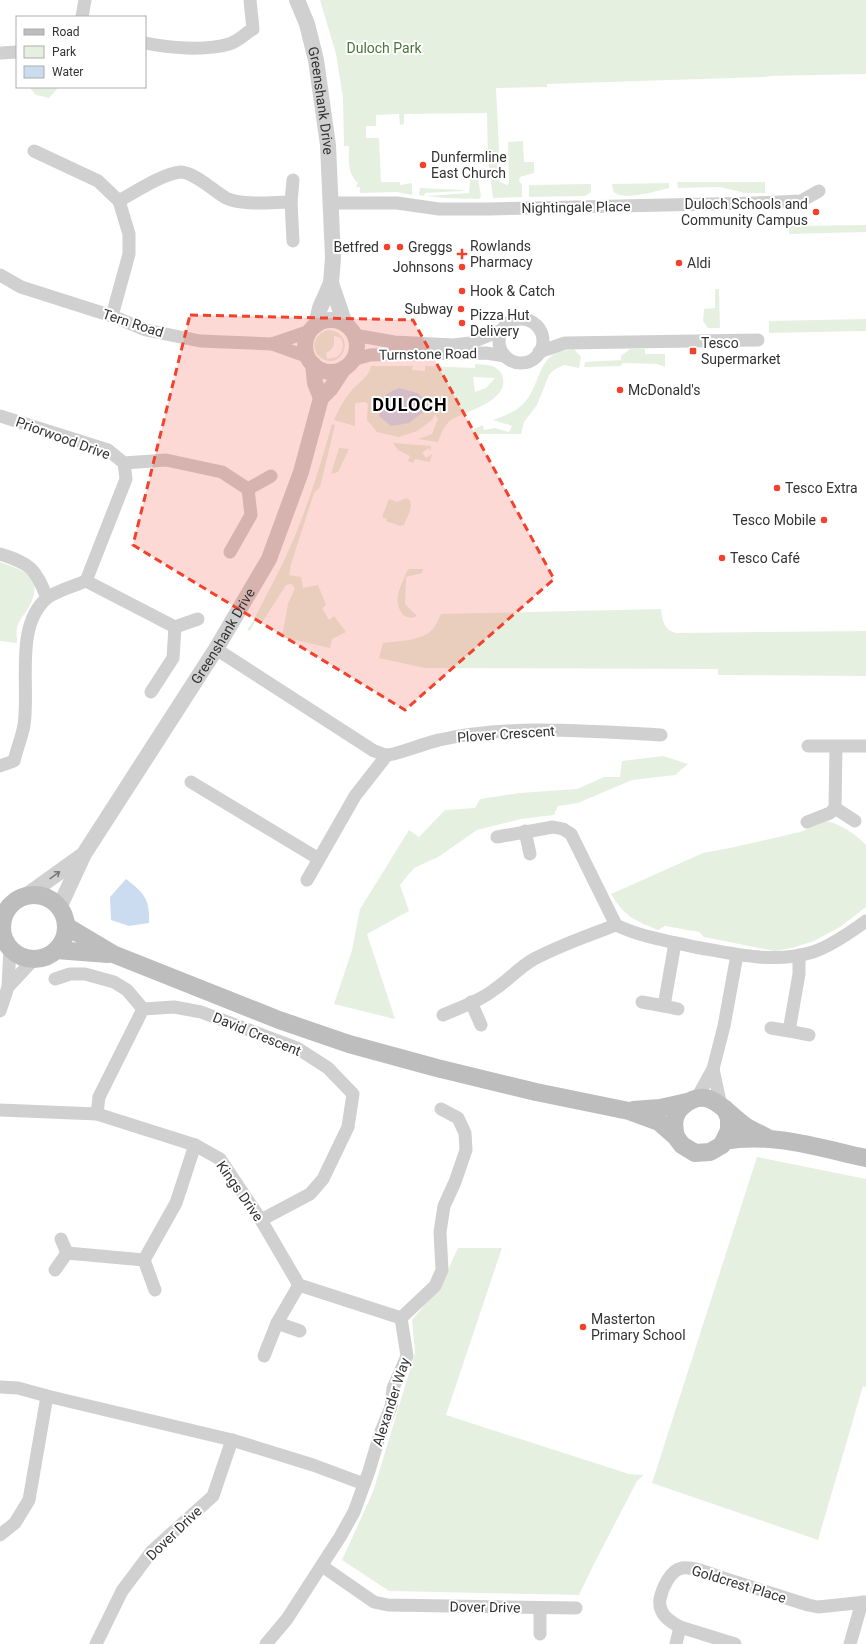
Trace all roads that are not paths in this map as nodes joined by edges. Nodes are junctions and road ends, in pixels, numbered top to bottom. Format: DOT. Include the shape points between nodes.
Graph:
graph roads {
  1 [pos="85,0"];
  2 [pos="250,0"];
  3 [pos="297,0"];
  4 [pos="82,16"];
  5 [pos="146,43"];
  6 [pos="16,52"];
  7 [pos="0,53"];
  8 [pos="34,151"];
  9 [pos="293,180"];
  10 [pos="819,191"];
  11 [pos="120,201"];
  12 [pos="291,202"];
  13 [pos="331,203"];
  14 [pos="293,241"];
  15 [pos="0,275"];
  16 [pos="331,284"];
  17 [pos="112,316"];
  18 [pos="313,328"];
  19 [pos="539,329"];
  20 [pos="349,330"];
  21 [pos="502,330"];
  22 [pos="758,340"];
  23 [pos="565,343"];
  24 [pos="272,344"];
  25 [pos="539,352"];
  26 [pos="505,356"];
  27 [pos="310,361"];
  28 [pos="348,364"];
  29 [pos="321,398"];
  30 [pos="0,416"];
  31 [pos="124,463"];
  32 [pos="271,476"];
  33 [pos="248,489"];
  34 [pos="230,552"];
  35 [pos="0,554"];
  36 [pos="86,581"];
  37 [pos="47,598"];
  38 [pos="198,619"];
  39 [pos="175,627"];
  40 [pos="216,649"];
  41 [pos="151,692"];
  42 [pos="661,735"];
  43 [pos="808,746"];
  44 [pos="866,746"];
  45 [pos="836,747"];
  46 [pos="387,755"];
  47 [pos="0,766"];
  48 [pos="191,782"];
  49 [pos="834,808"];
  50 [pos="855,821"];
  51 [pos="807,822"];
  52 [pos="525,832"];
  53 [pos="497,837"];
  54 [pos="84,854"];
  55 [pos="530,854"];
  56 [pos="319,859"];
  57 [pos="307,880"];
  58 [pos="14,899"];
  59 [pos="59,908"];
  60 [pos="866,921"];
  61 [pos="616,925"];
  62 [pos="66,926"];
  63 [pos="5,940"];
  64 [pos="675,943"];
  65 [pos="56,950"];
  66 [pos="113,954"];
  67 [pos="737,955"];
  68 [pos="799,955"];
  69 [pos="35,958"];
  70 [pos="55,979"];
  71 [pos="8,988"];
  72 [pos="471,1002"];
  73 [pos="642,1002"];
  74 [pos="664,1006"];
  75 [pos="143,1009"];
  76 [pos="678,1009"];
  77 [pos="0,1011"];
  78 [pos="443,1015"];
  79 [pos="480,1024"];
  80 [pos="771,1028"];
  81 [pos="789,1031"];
  82 [pos="809,1035"];
  83 [pos="714,1069"];
  84 [pos="692,1100"];
  85 [pos="723,1108"];
  86 [pos="441,1109"];
  87 [pos="0,1110"];
  88 [pos="629,1111"];
  89 [pos="97,1114"];
  90 [pos="676,1137"];
  91 [pos="769,1138"];
  92 [pos="724,1141"];
  93 [pos="195,1145"];
  94 [pos="866,1158"];
  95 [pos="261,1220"];
  96 [pos="61,1239"];
  97 [pos="67,1253"];
  98 [pos="144,1260"];
  99 [pos="55,1270"];
  100 [pos="299,1285"];
  101 [pos="155,1290"];
  102 [pos="401,1318"];
  103 [pos="277,1323"];
  104 [pos="300,1331"];
  105 [pos="264,1356"];
  106 [pos="0,1387"];
  107 [pos="47,1396"];
  108 [pos="232,1440"];
  109 [pos="364,1484"];
  110 [pos="0,1535"];
  111 [pos="322,1566"];
  112 [pos="864,1602"];
  113 [pos="540,1608"];
  114 [pos="576,1608"];
  115 [pos="680,1627"];
  116 [pos="540,1634"];
  117 [pos="96,1644"];
  118 [pos="266,1644"];
  119 [pos="676,1644"];
  120 [pos="734,1644"];
  121 [pos="850,1644"];
  1 -- 4 [label="street"];
  2 -- 5 [label="street" via="253,28 231,44 205,48"];
  3 -- 13 [label="street, Greenshank Drive" via="307,24 316,60 328,145"];
  6 -- 7 [label="street"];
  8 -- 11 [label="street" via="98,181"];
  9 -- 12 [label="street"];
  10 -- 13 [label="street, Nightingale Place" via="801,201 755,203 439,209 397,203"];
  11 -- 12 [label="street" via="150,184 183,172 227,198 243,202"];
  11 -- 17 [label="street" via="129,234 129,254"];
  12 -- 14 [label="street"];
  13 -- 16 [label="street, Greenshank Drive" via="334,258"];
  15 -- 17 [label="street, Tern Road" via="21,287"];
  16 -- 18 [label="street"];
  16 -- 20 [label="street"];
  17 -- 24 [label="street, Tern Road" via="146,330 200,342"];
  18 -- 20 [label="street" via="329,320 337,321"];
  18 -- 24 [label="street, Tern Road"];
  18 -- 27 [label="street" via="305,341"];
  19 -- 21 [label="street, Turnstone Road" via="530,321 520,319 510,322"];
  19 -- 23 [label="street"];
  19 -- 25 [label="street" via="543,342"];
  20 -- 21 [label="street, Turnstone Road" via="394,342 453,345 470,343"];
  20 -- 28 [label="street" via="356,347"];
  21 -- 26 [label="street" via="499,343"];
  22 -- 23 [label="street"];
  23 -- 25 [label="street"];
  24 -- 27 [label="street, Tern Road"];
  25 -- 26 [label="street, Turnstone Road" via="531,360 524,362 510,360"];
  26 -- 28 [label="street, Turnstone Road" via="486,353 370,355"];
  27 -- 28 [label="street" via="320,369 328,371 336,371"];
  27 -- 29 [label="street"];
  28 -- 29 [label="street, Greenshank Drive"];
  29 -- 40 [label="street, Greenshank Drive" via="301,472 269,559"];
  30 -- 31 [label="street, Priorwood Drive" via="108,450"];
  31 -- 33 [label="street, Priorwood Drive" via="166,460 222,472"];
  31 -- 36 [label="street, Priorwood Drive" via="126,479"];
  32 -- 33 [label="street"];
  33 -- 34 [label="street" via="251,515"];
  35 -- 37 [label="street" via="24,562 39,577"];
  36 -- 37 [label="street"];
  36 -- 39 [label="street"];
  37 -- 47 [label="street" via="33,615 29,627 25,660 24,725 14,761"];
  38 -- 39 [label="street"];
  39 -- 41 [label="street" via="173,658"];
  40 -- 46 [label="street" via="374,751"];
  40 -- 54 [label="street, Greenshank Drive"];
  42 -- 46 [label="street, Plover Crescent" via="576,730 468,734"];
  43 -- 45 [label="street"];
  44 -- 45 [label="street"];
  45 -- 49 [label="street"];
  46 -- 56 [label="street" via="355,796"];
  48 -- 56 [label="street"];
  49 -- 50 [label="street"];
  49 -- 51 [label="street" via="830,813"];
  52 -- 53 [label="street"];
  52 -- 55 [label="street"];
  52 -- 61 [label="street" via="553,827 571,834"];
  58 -- 54 [label="street, one-way"];
  54 -- 59 [label="street"];
  56 -- 57 [label="street"];
  58 -- 59 [label="main road" via="41,896 48,898"];
  58 -- 63 [label="main road" via="4,917 2,931"];
  59 -- 62 [label="main road"];
  60 -- 68 [label="street" via="852,932 814,951"];
  61 -- 64 [label="street" via="645,937"];
  61 -- 72 [label="street" via="582,937 535,959 514,972 495,990"];
  62 -- 65 [label="main road" via="63,939"];
  62 -- 66 [label="main road"];
  63 -- 69 [label="main road" via="22,956"];
  63 -- 71 [label="street"];
  64 -- 67 [label="street"];
  64 -- 74 [label="street"];
  65 -- 66 [label="main road"];
  65 -- 69 [label="main road" via="46,956"];
  66 -- 88 [label="main road" via="279,1020 350,1044 536,1092"];
  67 -- 68 [label="street" via="770,958"];
  67 -- 83 [label="street"];
  68 -- 81 [label="street" via="800,974"];
  69 -- 71 [label="street"];
  70 -- 75 [label="street" via="77,974 114,982 127,990"];
  71 -- 77 [label="street"];
  72 -- 78 [label="street"];
  72 -- 79 [label="street"];
  73 -- 74 [label="street"];
  74 -- 76 [label="street"];
  75 -- 89 [label="street" via="99,1097"];
  75 -- 95 [label="street, David Crescent" via="174,1007 201,1012 296,1048 328,1068 353,1094 348,1127 323,1179 310,1194"];
  80 -- 81 [label="street"];
  81 -- 82 [label="street"];
  83 -- 84 [label="street"];
  83 -- 85 [label="street"];
  84 -- 85 [label="main road" via="710,1099"];
  84 -- 88 [label="main road" via="660,1108"];
  84 -- 90 [label="main road" via="675,1116"];
  85 -- 91 [label="main road" via="745,1126"];
  85 -- 92 [label="main road" via="730,1124 728,1136"];
  86 -- 102 [label="street" via="458,1118 465,1133 466,1150 444,1206 440,1232 442,1270 435,1286"];
  87 -- 89 [label="street, Kings Drive"];
  88 -- 90 [label="main road" via="659,1122"];
  89 -- 93 [label="street, Kings Drive"];
  90 -- 92 [label="main road" via="688,1150 701,1153 710,1152"];
  91 -- 92 [label="main road"];
  91 -- 94 [label="main road"];
  93 -- 95 [label="street, Kings Drive" via="220,1159"];
  93 -- 98 [label="street" via="176,1203"];
  95 -- 100 [label="street, Kings Drive"];
  96 -- 97 [label="street"];
  97 -- 98 [label="street"];
  97 -- 99 [label="street"];
  98 -- 101 [label="street"];
  100 -- 102 [label="street"];
  100 -- 103 [label="street"];
  102 -- 109 [label="street, Alexander Way" via="407,1356 393,1388 391,1407"];
  103 -- 104 [label="street"];
  103 -- 105 [label="street"];
  106 -- 107 [label="street" via="18,1388"];
  107 -- 108 [label="street"];
  107 -- 110 [label="street" via="29,1500 15,1523"];
  108 -- 109 [label="street"];
  108 -- 117 [label="street, Dover Drive" via="213,1496 152,1551 122,1591"];
  109 -- 111 [label="street" via="354,1512"];
  111 -- 113 [label="street, Dover Drive" via="374,1602 388,1605"];
  111 -- 118 [label="street" via="287,1619"];
  112 -- 115 [label="street, Goldcrest Place" via="818,1607 682,1568 672,1574 660,1599 663,1616"];
  112 -- 121 [label="street"];
  113 -- 114 [label="street, Dover Drive"];
  113 -- 116 [label="street, Dover Drive"];
  115 -- 119 [label="street"];
  115 -- 120 [label="street, Goldcrest Place"];
}
